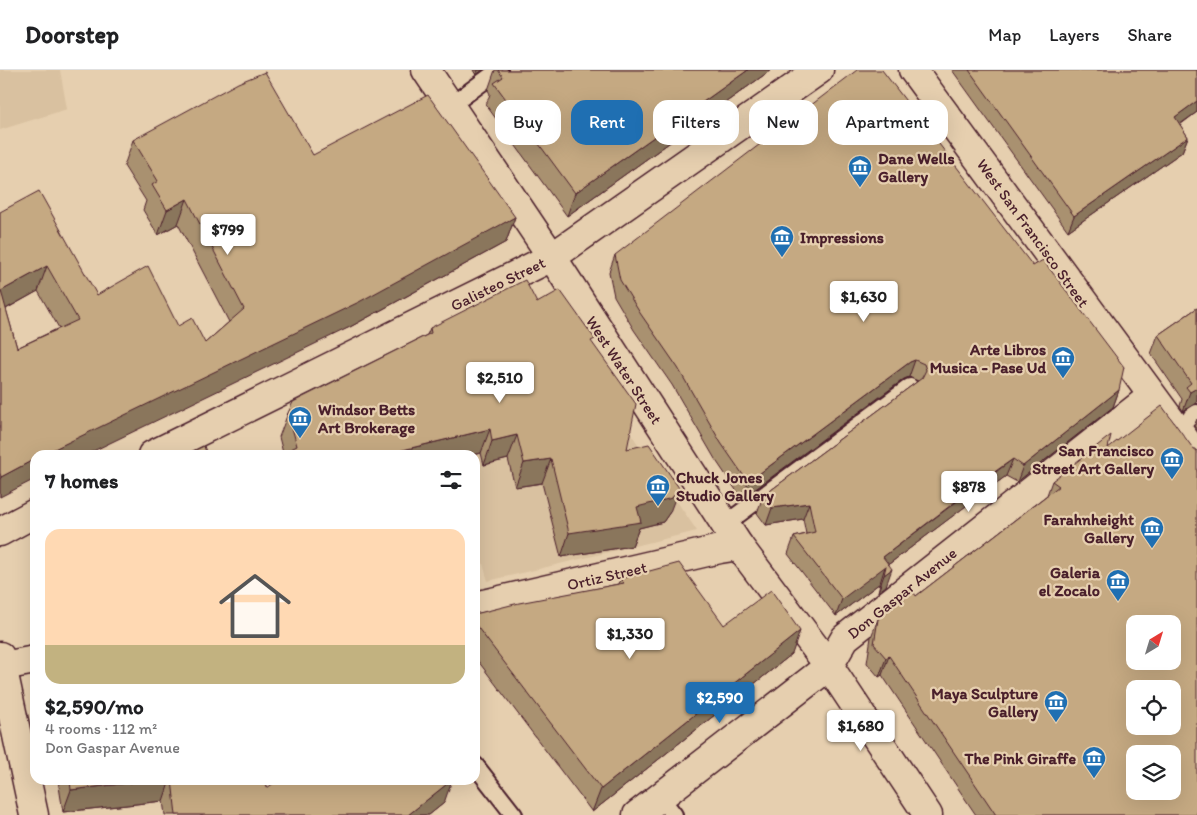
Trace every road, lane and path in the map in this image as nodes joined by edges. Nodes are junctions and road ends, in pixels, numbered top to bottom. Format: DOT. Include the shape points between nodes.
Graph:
graph roads {
  1 [pos="426,70"];
  2 [pos="499,70"];
  3 [pos="819,70"];
  4 [pos="914,70"];
  5 [pos="450,106"];
  6 [pos="552,258"];
  7 [pos="910,387"];
  8 [pos="1152,396"];
  9 [pos="162,450"];
  10 [pos="1197,456"];
  11 [pos="30,515"];
  12 [pos="0,532"];
  13 [pos="732,536"];
  14 [pos="480,605"];
  15 [pos="30,660"];
  16 [pos="1,661"];
  17 [pos="829,666"];
  18 [pos="480,771"];
  19 [pos="667,806"];
  20 [pos="34,815"];
  21 [pos="514,815"];
  22 [pos="637,815"];
  23 [pos="928,815"];
  1 -- 5 [label="street, West Water Street"];
  2 -- 5 [label="lane"];
  3 -- 6 [label="street, Galisteo Street"];
  4 -- 8 [label="street, West San Francisco Street"];
  5 -- 6 [label="street, West Water Street"];
  6 -- 9 [label="street, Galisteo Street"];
  6 -- 13 [label="street, West Water Street"];
  7 -- 13 [label="lane"];
  8 -- 10 [label="street, West San Francisco Street"];
  8 -- 17 [label="street, Don Gaspar Avenue" via="845,638"];
  11 -- 12 [label="street"];
  13 -- 14 [label="street, Ortiz Street" via="720,549"];
  13 -- 17 [label="street, West Water Street"];
  15 -- 16 [label="street"];
  16 -- 20 [label="street"];
  17 -- 19 [label="street, Don Gaspar Avenue"];
  17 -- 23 [label="street, West Water Street"];
  18 -- 21 [label="lane"];
  19 -- 22 [label="street, Don Gaspar Avenue"];
}
